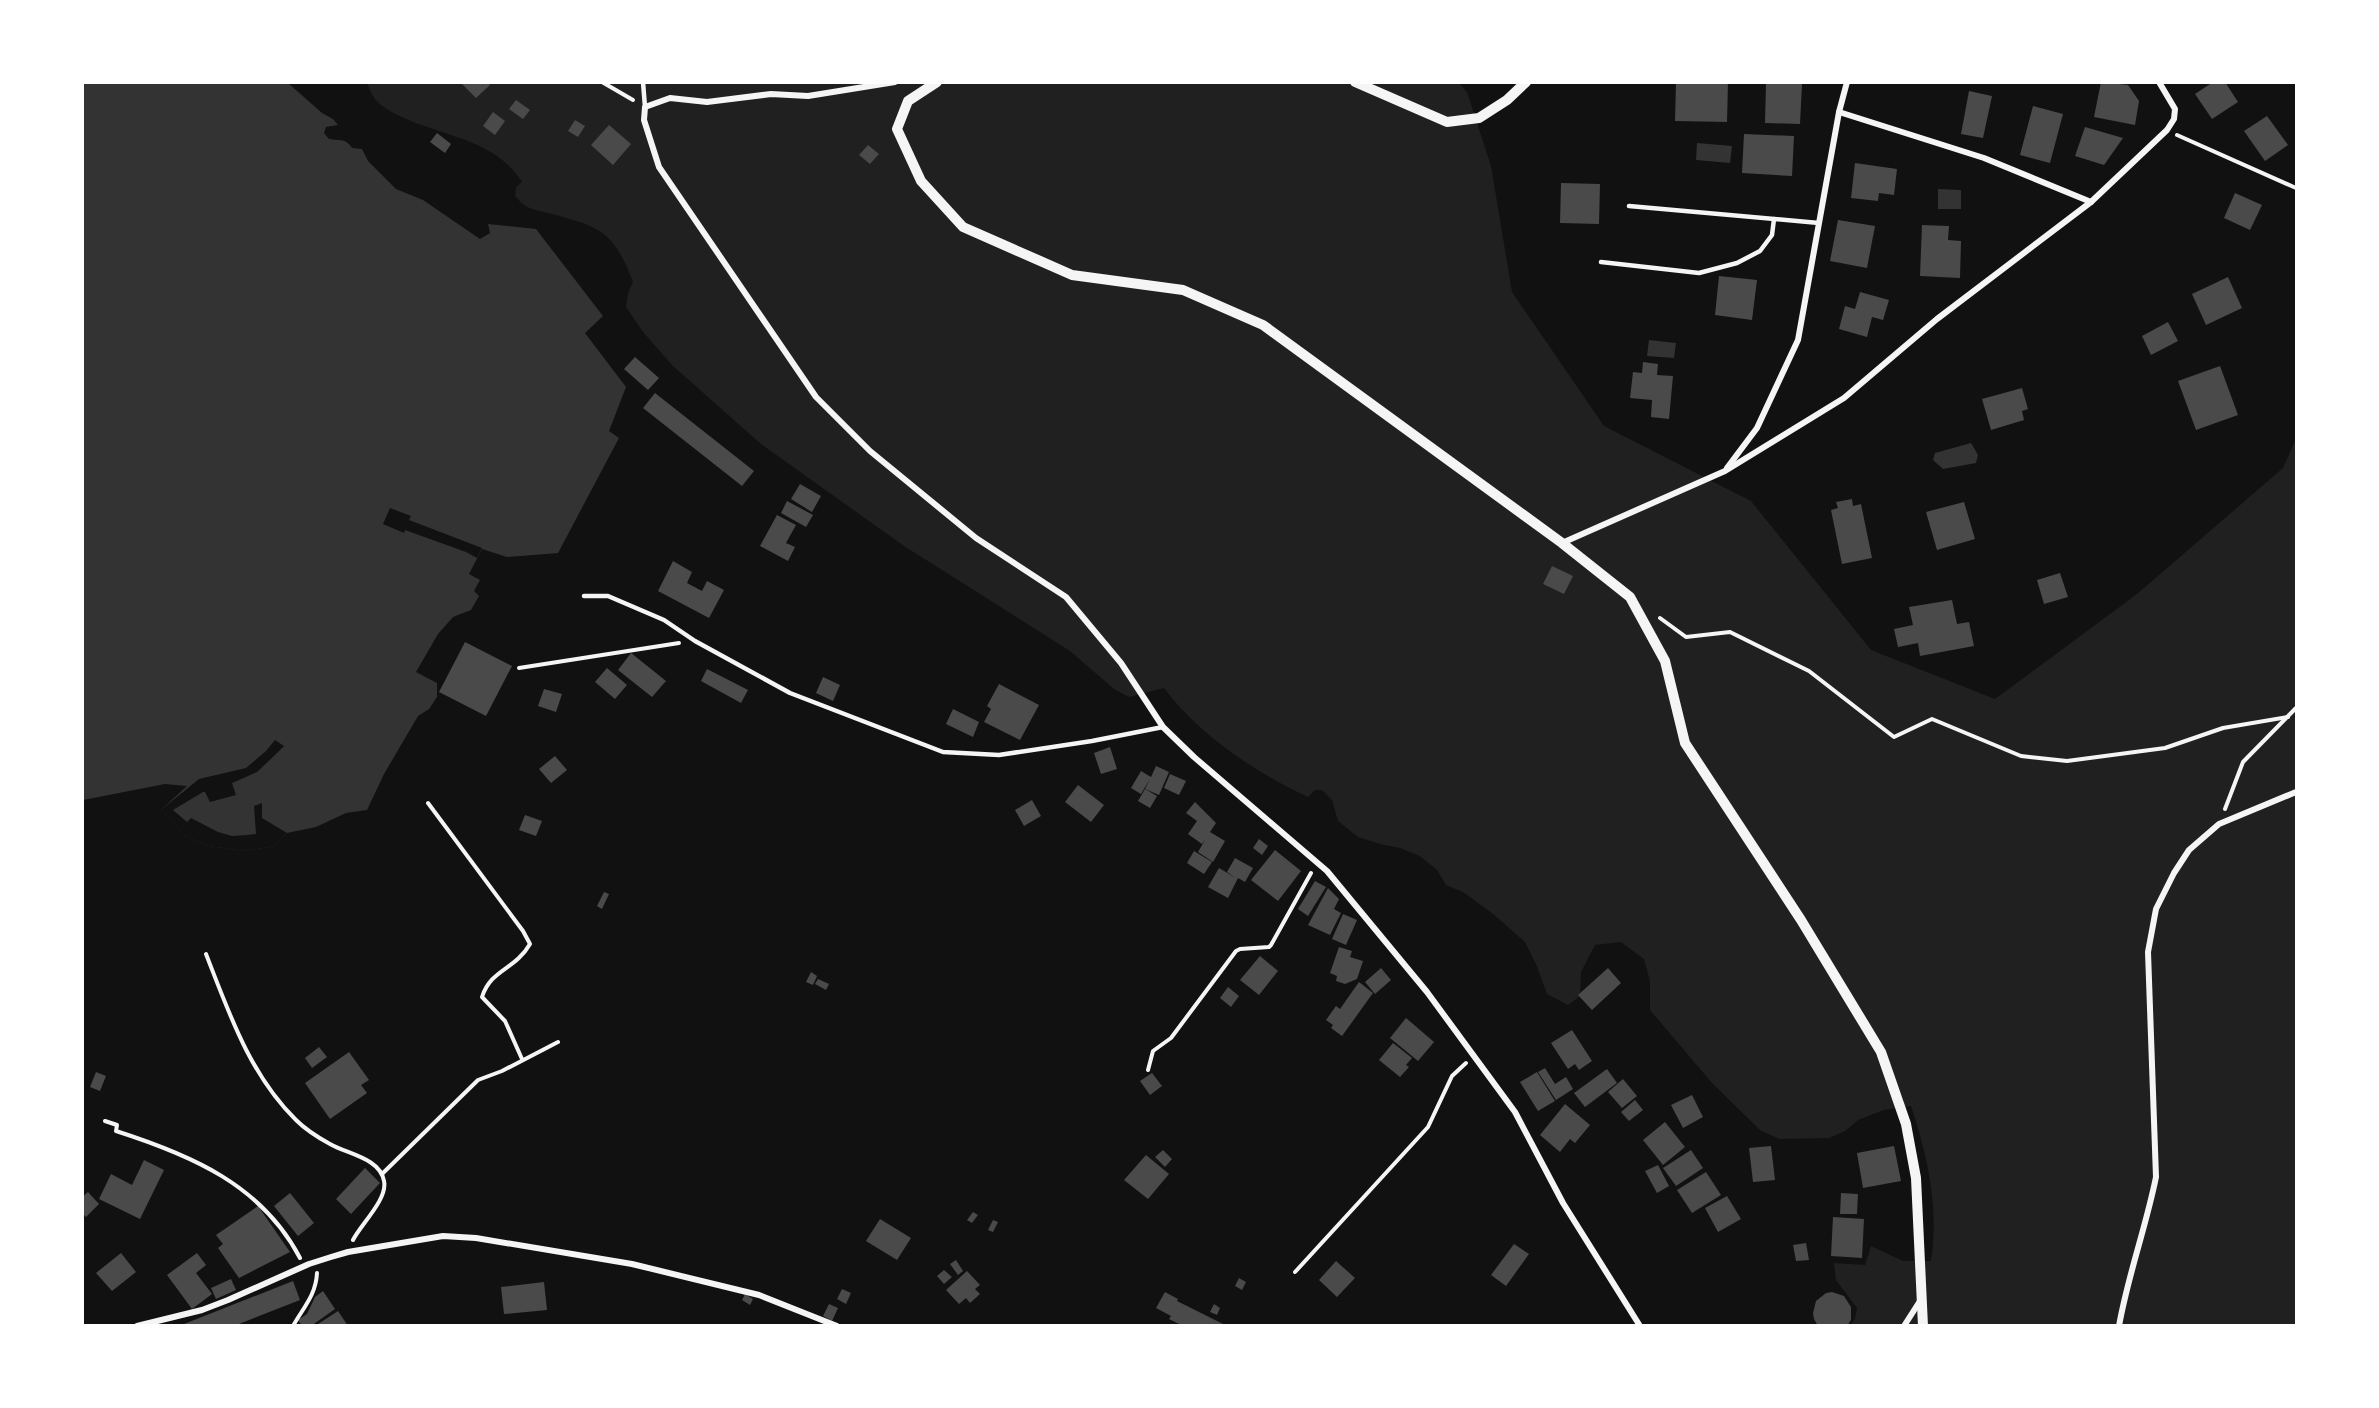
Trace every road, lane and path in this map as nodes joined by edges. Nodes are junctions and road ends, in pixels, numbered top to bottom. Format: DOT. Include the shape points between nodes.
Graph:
graph roads {
  1 [pos="602,82"];
  2 [pos="643,82"];
  3 [pos="895,82"];
  4 [pos="937,82"];
  5 [pos="1356,82"];
  6 [pos="1526,82"];
  7 [pos="1847,82"];
  8 [pos="2159,82"];
  9 [pos="645,107"];
  10 [pos="1839,112"];
  11 [pos="2167,130"];
  12 [pos="2296,188"];
  13 [pos="2091,201"];
  14 [pos="1629,206"];
  15 [pos="1774,219"];
  16 [pos="1819,223"];
  17 [pos="1601,262"];
  18 [pos="1725,471"];
  19 [pos="1562,543"];
  20 [pos="584,596"];
  21 [pos="1658,617"];
  22 [pos="695,641"];
  23 [pos="519,668"];
  24 [pos="2296,708"];
  25 [pos="2288,717"];
  26 [pos="1163,727"];
  27 [pos="2296,792"];
  28 [pos="428,802"];
  29 [pos="2219,824"];
  30 [pos="1318,862"];
  31 [pos="206,954"];
  32 [pos="558,1042"];
  33 [pos="1474,1056"];
  34 [pos="522,1059"];
  35 [pos="1148,1070"];
  36 [pos="105,1121"];
  37 [pos="381,1174"];
  38 [pos="348,1252"];
  39 [pos="315,1262"];
  40 [pos="304,1266"];
  41 [pos="1295,1272"];
  42 [pos="1922,1299"];
  43 [pos="137,1326"];
  44 [pos="293,1326"];
  45 [pos="837,1326"];
  46 [pos="1640,1326"];
  47 [pos="1904,1326"];
  48 [pos="1923,1326"];
  49 [pos="2119,1326"];
  1 -- 9 [label="path"];
  2 -- 9 [label="lane"];
  3 -- 9 [label="street" via="808,96 771,94 707,102 670,98"];
  4 -- 19 [label="street" via="908,102 897,129 921,181 963,226 1072,276 1183,290 1263,325"];
  5 -- 6 [label="street" via="1447,122 1479,118"];
  7 -- 10 [label="street"];
  8 -- 11 [label="street" via="2175,109"];
  9 -- 26 [label="street" via="644,120 660,168 816,397 870,451 976,538 1066,597 1121,663"];
  10 -- 13 [label="street" via="1984,158"];
  10 -- 16 [label="street"];
  11 -- 12 [label="path"];
  11 -- 13 [label="street"];
  13 -- 18 [label="street" via="1937,319 1844,398"];
  14 -- 15 [label="lane"];
  15 -- 16 [label="lane"];
  15 -- 17 [label="lane" via="1772,234 1760,250 1737,263 1699,273"];
  16 -- 18 [label="street" via="1798,340 1757,428"];
  18 -- 19 [label="street"];
  19 -- 42 [label="street" via="1630,597 1665,662 1686,743 1802,920 1881,1052 1906,1124 1916,1178"];
  20 -- 22 [label="lane" via="608,597 664,620"];
  21 -- 25 [label="path" via="1686,637 1730,632 1809,671 1894,737 1932,718 2021,756 2067,760 2165,748 2223,728"];
  22 -- 23 [label="path"];
  22 -- 26 [label="lane" via="790,693 943,752 999,755"];
  24 -- 25 [label="path"];
  25 -- 29 [label="path" via="2243,762"];
  26 -- 30 [label="street"];
  27 -- 29 [label="street"];
  28 -- 34 [label="path" via="530,944 523,956 489,980 482,997 505,1021"];
  29 -- 49 [label="street" via="2189,850 2156,909 2148,952 2156,1177"];
  30 -- 33 [label="street" via="1427,992"];
  30 -- 35 [label="path" via="1271,945 1236,951 1171,1038 1153,1051"];
  31 -- 37 [label="path" via="225,1007 266,1086 297,1121 330,1144 369,1162"];
  32 -- 34 [label="path"];
  33 -- 41 [label="path" via="1452,1076 1428,1127"];
  33 -- 46 [label="street" via="1515,1112 1563,1203"];
  34 -- 37 [label="path" via="478,1080"];
  36 -- 40 [label="path" via="117,1125 116,1131 194,1159 247,1192 272,1216"];
  37 -- 38 [label="path" via="385,1183 380,1200 359,1227"];
  38 -- 39 [label="street"];
  38 -- 45 [label="street" via="443,1236 476,1238 632,1264 747,1292"];
  39 -- 40 [label="street"];
  39 -- 44 [label="path" via="314,1290"];
  40 -- 43 [label="street" via="202,1310"];
  42 -- 47 [label="street"];
  42 -- 48 [label="street"];
}
